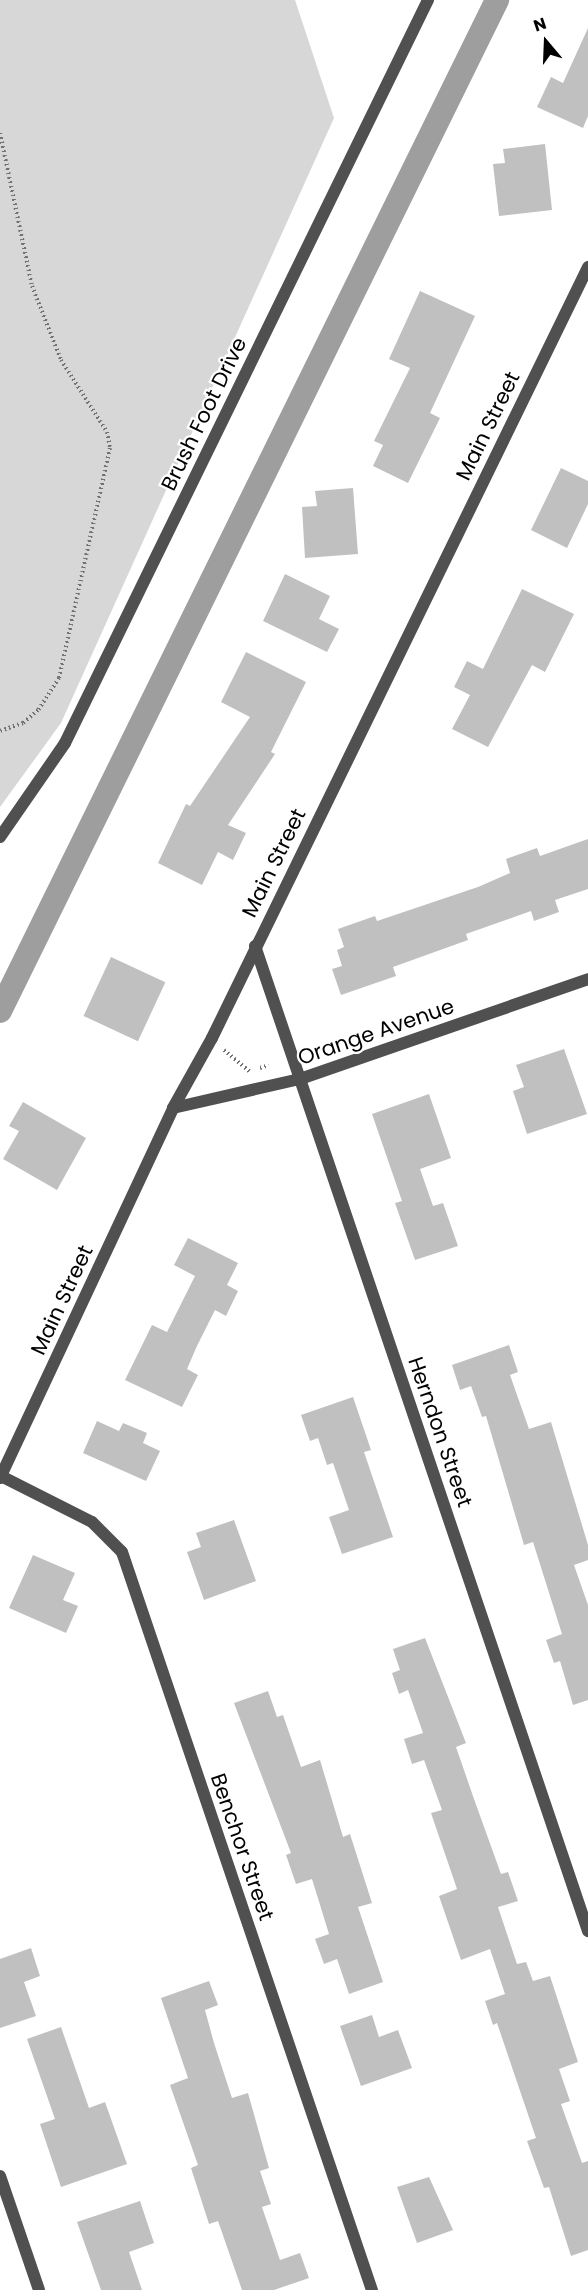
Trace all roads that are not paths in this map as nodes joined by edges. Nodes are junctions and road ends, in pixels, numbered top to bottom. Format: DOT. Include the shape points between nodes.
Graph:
graph roads {
  1 [pos="428,0"];
  2 [pos="588,267"];
  3 [pos="0,837"];
  4 [pos="255,946"];
  5 [pos="588,979"];
  6 [pos="300,1079"];
  7 [pos="173,1108"];
  8 [pos="0,1477"];
  9 [pos="588,1931"];
  10 [pos="0,2176"];
  11 [pos="39,2290"];
  12 [pos="372,2290"];
  1 -- 3 [label="street, Brush Foot Drive" via="65,743"];
  2 -- 4 [label="street, Main Street"];
  4 -- 6 [label="street, Herndon Street"];
  4 -- 7 [label="street, Main Street" via="212,1038"];
  5 -- 6 [label="street, Orange Avenue"];
  6 -- 7 [label="street, Orange Avenue"];
  6 -- 9 [label="street, Herndon Street"];
  7 -- 8 [label="street, Main Street"];
  8 -- 12 [label="street, Benchor Street" via="92,1522 122,1552"];
  10 -- 11 [label="street"];
}
